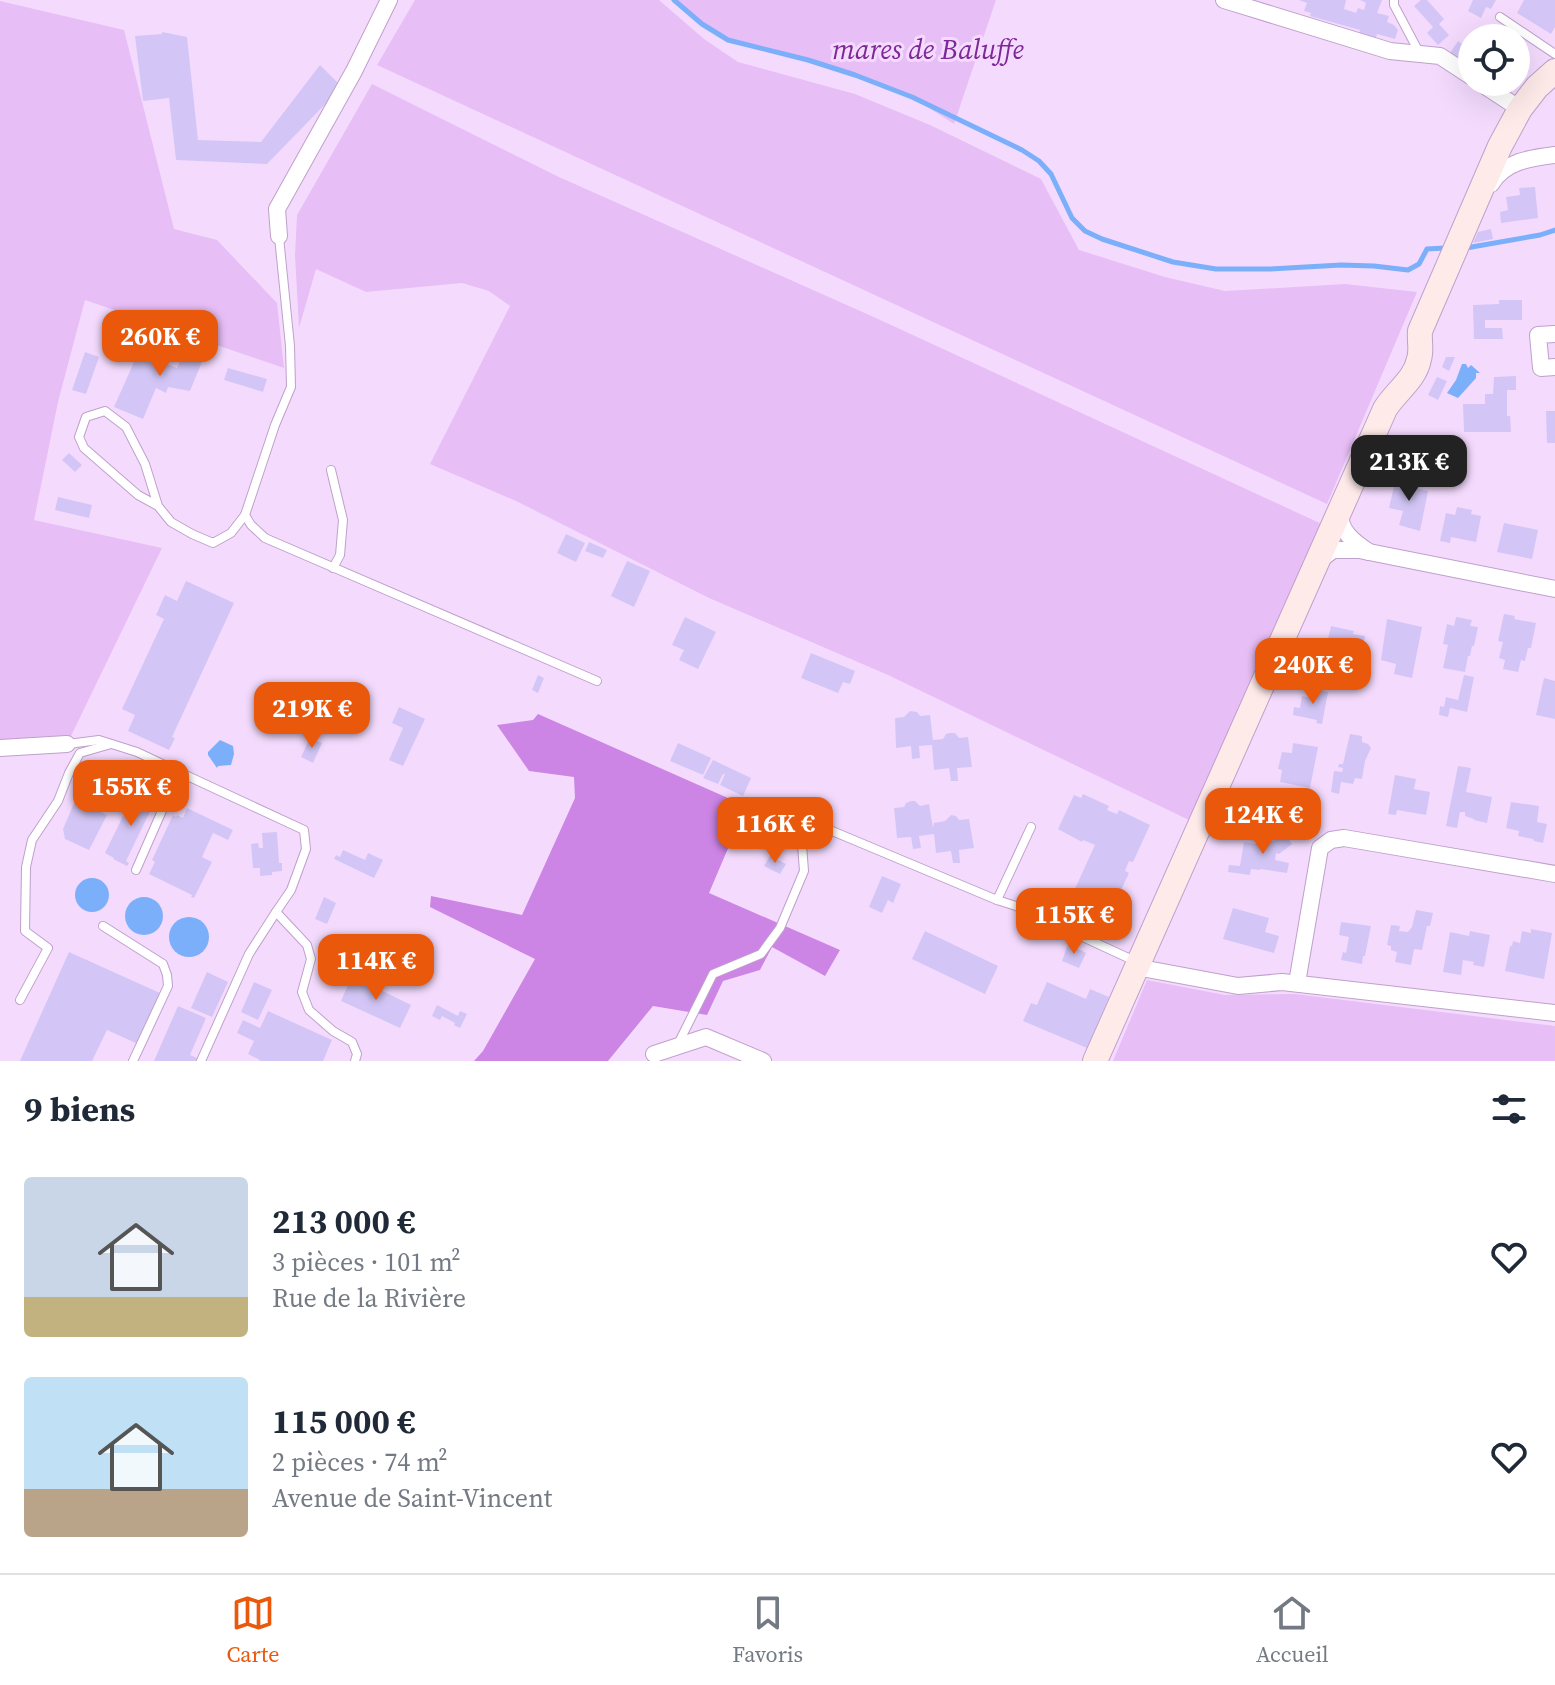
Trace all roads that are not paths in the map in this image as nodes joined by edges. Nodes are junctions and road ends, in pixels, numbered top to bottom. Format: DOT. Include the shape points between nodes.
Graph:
graph roads {
  1 [pos="389,0"];
  2 [pos="1224,0"];
  3 [pos="1394,0"];
  4 [pos="1500,17"];
  5 [pos="1421,54"];
  6 [pos="1555,54"];
  7 [pos="1458,68"];
  8 [pos="1546,79"];
  9 [pos="1500,96"];
  10 [pos="1520,109"];
  11 [pos="1555,155"];
  12 [pos="1530,158"];
  13 [pos="279,236"];
  14 [pos="1461,236"];
  15 [pos="1555,334"];
  16 [pos="1555,367"];
  17 [pos="331,470"];
  18 [pos="158,506"];
  19 [pos="1340,511"];
  20 [pos="245,515"];
  21 [pos="1370,553"];
  22 [pos="1314,567"];
  23 [pos="333,568"];
  24 [pos="1555,589"];
  25 [pos="597,681"];
  26 [pos="67,744"];
  27 [pos="111,744"];
  28 [pos="0,748"];
  29 [pos="179,772"];
  30 [pos="1031,827"];
  31 [pos="786,828"];
  32 [pos="825,828"];
  33 [pos="136,870"];
  34 [pos="1555,874"];
  35 [pos="997,900"];
  36 [pos="276,912"];
  37 [pos="103,926"];
  38 [pos="1137,965"];
  39 [pos="1297,983"];
  40 [pos="20,1000"];
  41 [pos="1555,1013"];
  42 [pos="676,1047"];
  43 [pos="654,1054"];
  44 [pos="133,1061"];
  45 [pos="201,1061"];
  46 [pos="355,1061"];
  47 [pos="763,1061"];
  48 [pos="1095,1061"];
  1 -- 13 [label="street" via="277,209"];
  2 -- 5 [label="street" via="1390,51"];
  3 -- 5 [label="lane"];
  4 -- 6 [label="lane"];
  5 -- 7 [label="street" via="1440,56"];
  8 -- 10 [label="street"];
  8 -- 12 [label="street" via="1517,130 1519,146"];
  9 -- 10 [label="street"];
  10 -- 14 [label="street"];
  11 -- 12 [label="street"];
  12 -- 14 [label="street" via="1497,174"];
  13 -- 20 [label="lane" via="291,387"];
  14 -- 19 [label="street" via="1420,331 1419,362 1385,409"];
  15 -- 16 [label="street" via="1538,335 1541,368"];
  17 -- 23 [label="lane" via="343,520 340,555"];
  18 -- 18 [label="lane" via="84,448 79,437 86,417 105,411 126,427"];
  18 -- 20 [label="lane" via="171,522 213,543 231,533"];
  19 -- 21 [label="street" via="1345,531"];
  19 -- 22 [label="street"];
  20 -- 23 [label="lane" via="265,538"];
  21 -- 22 [label="street" via="1333,550"];
  21 -- 24 [label="street"];
  22 -- 38 [label="street"];
  23 -- 25 [label="lane"];
  26 -- 27 [label="lane"];
  26 -- 28 [label="street"];
  27 -- 29 [label="lane"];
  27 -- 40 [label="lane" via="80,753 32,840 25,931 48,948"];
  29 -- 33 [label="lane"];
  29 -- 36 [label="lane" via="304,830 306,849 291,890"];
  30 -- 35 [label="lane"];
  31 -- 42 [label="lane" via="802,845 804,871 780,928 761,954 713,974"];
  32 -- 35 [label="lane"];
  34 -- 39 [label="street" via="1331,840 1320,848"];
  35 -- 38 [label="lane"];
  36 -- 45 [label="lane" via="249,954"];
  36 -- 46 [label="lane" via="307,945 311,959 302,992 309,1010 352,1042"];
  37 -- 44 [label="lane" via="163,964 167,975 168,986"];
  38 -- 39 [label="street" via="1238,986"];
  38 -- 48 [label="street"];
  39 -- 41 [label="street"];
  42 -- 43 [label="street"];
  42 -- 47 [label="street" via="706,1037"];
}
